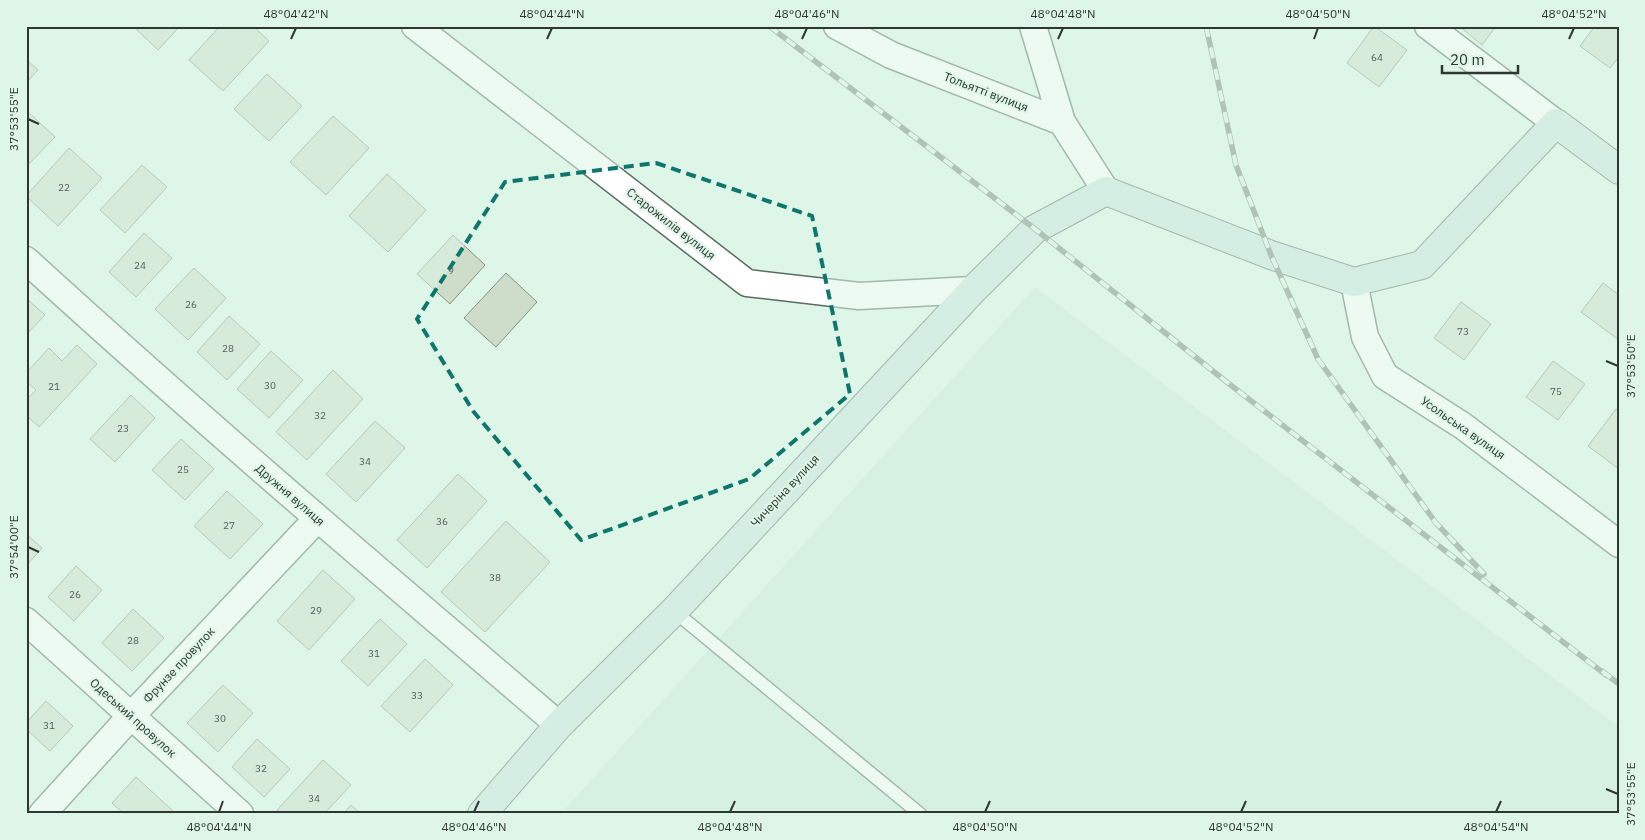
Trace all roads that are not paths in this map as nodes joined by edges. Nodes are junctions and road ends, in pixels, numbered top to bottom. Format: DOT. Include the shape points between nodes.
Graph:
graph roads {
  1 [pos="415,26"];
  2 [pos="837,26"];
  3 [pos="1032,26"];
  4 [pos="1443,31"];
  5 [pos="1062,122"];
  6 [pos="1556,123"];
  7 [pos="1619,170"];
  8 [pos="1106,191"];
  9 [pos="26,260"];
  10 [pos="1354,282"];
  11 [pos="973,290"];
  12 [pos="317,519"];
  13 [pos="1619,544"];
  14 [pos="674,610"];
  15 [pos="26,620"];
  16 [pos="131,716"];
  17 [pos="560,725"];
  18 [pos="42,814"];
  19 [pos="240,814"];
  20 [pos="482,814"];
  21 [pos="920,814"];
  1 -- 11 [label="street, Старожилів вулиця" via="747,283 859,296"];
  2 -- 5 [label="street, Тольятті вулиця" via="891,55"];
  3 -- 5 [label="street"];
  4 -- 6 [label="street"];
  5 -- 8 [label="street"];
  6 -- 7 [label="main road"];
  6 -- 10 [label="main road" via="1422,265"];
  8 -- 10 [label="main road" via="1270,255"];
  8 -- 11 [label="main road, Чичеріна вулиця" via="1035,229"];
  9 -- 12 [label="street, Дружня вулиця"];
  10 -- 13 [label="street, Усольська вулиця" via="1365,337 1386,376 1463,426"];
  11 -- 14 [label="main road, Чичеріна вулиця"];
  12 -- 16 [label="street, Фрунзе провулок"];
  12 -- 17 [label="street, Дружня вулиця"];
  14 -- 17 [label="main road, Чичеріна вулиця"];
  14 -- 21 [label="lane"];
  15 -- 16 [label="street, Одеський провулок"];
  16 -- 18 [label="street, Фрунзе провулок"];
  16 -- 19 [label="street, Одеський провулок"];
  17 -- 20 [label="main road, Чичеріна вулиця"];
}
